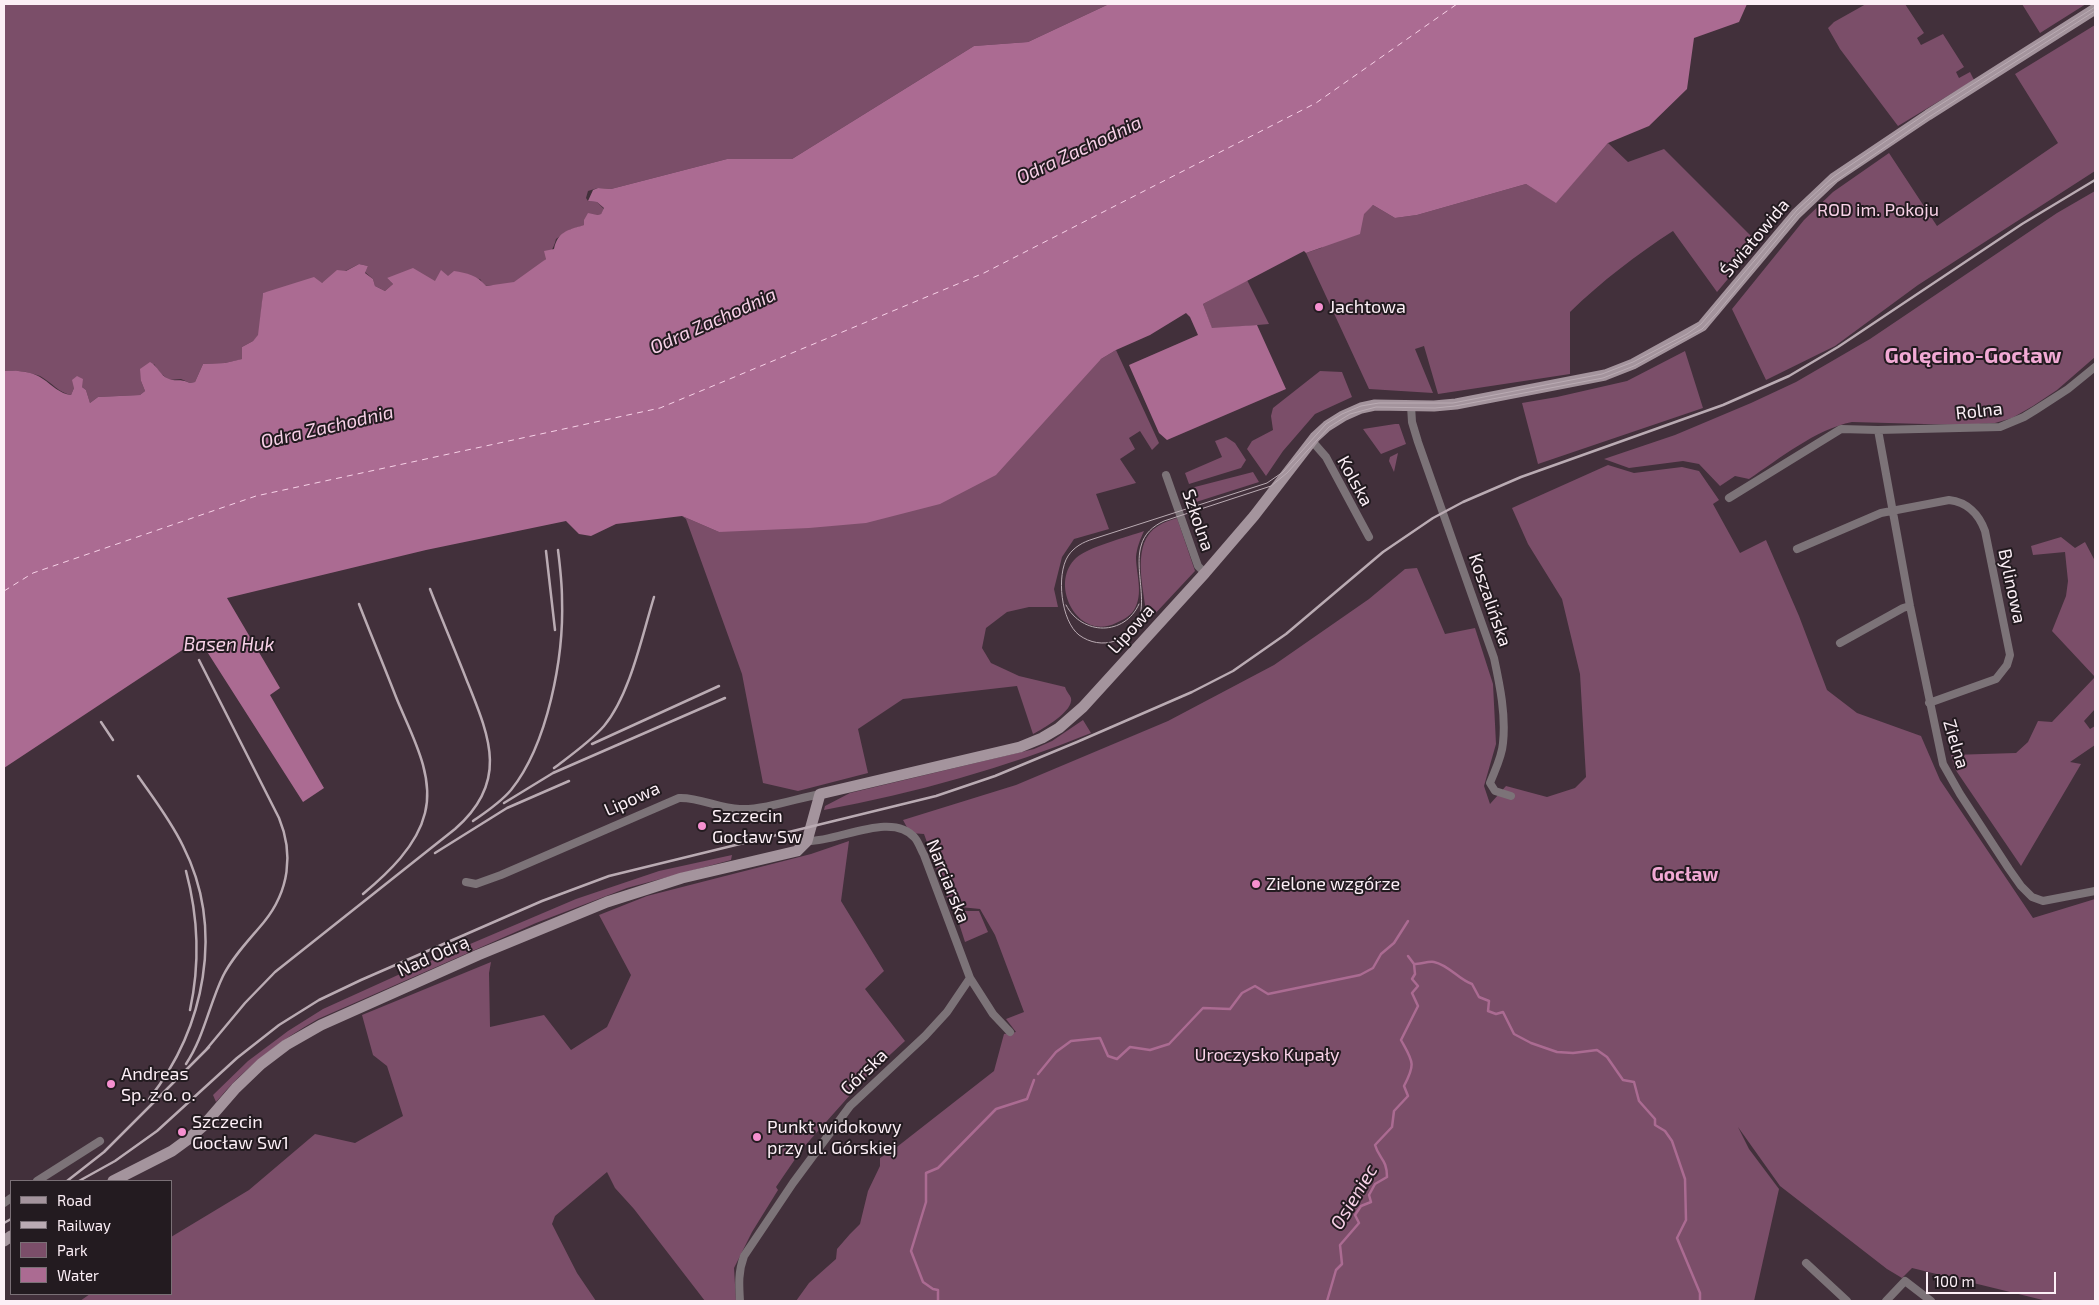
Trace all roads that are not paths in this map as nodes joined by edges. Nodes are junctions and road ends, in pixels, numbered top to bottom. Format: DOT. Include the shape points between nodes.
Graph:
graph roads {
  1 [pos="2095,9"];
  2 [pos="2095,366"];
  3 [pos="1411,406"];
  4 [pos="1878,430"];
  5 [pos="1312,441"];
  6 [pos="1166,475"];
  7 [pos="1729,498"];
  8 [pos="1892,511"];
  9 [pos="1369,537"];
  10 [pos="1797,549"];
  11 [pos="1205,573"];
  12 [pos="1910,606"];
  13 [pos="1840,643"];
  14 [pos="1929,703"];
  15 [pos="820,794"];
  16 [pos="1511,796"];
  17 [pos="806,841"];
  18 [pos="466,882"];
  19 [pos="2095,891"];
  20 [pos="970,978"];
  21 [pos="1010,1032"];
  22 [pos="100,1141"];
  23 [pos="39,1180"];
  24 [pos="115,1180"];
  25 [pos="1806,1263"];
  26 [pos="740,1301"];
  27 [pos="1847,1301"];
  28 [pos="1886,1301"];
  29 [pos="1931,1301"];
  1 -- 3 [label="street, Światowida" via="1928,115 1827,184 1796,214 1716,312 1694,332 1605,376 1456,404"];
  2 -- 4 [label="street, Rolna" via="2037,409 2000,427"];
  3 -- 5 [label="street, Lipowa" via="1378,405 1358,409 1333,421"];
  3 -- 16 [label="street, Koszalińska" via="1416,436 1494,658 1504,727 1503,744 1490,783 1495,791"];
  4 -- 7 [label="street" via="1840,429"];
  4 -- 8 [label="street, Zielna"];
  5 -- 9 [label="street, Kolska" via="1326,457"];
  5 -- 11 [label="street, Lipowa"];
  6 -- 11 [label="street, Szkolna" via="1198,566"];
  8 -- 10 [label="street"];
  8 -- 12 [label="street, Zielna"];
  8 -- 14 [label="street, Bylinowa" via="1948,500 1966,505 1977,516 1985,531 2009,646 2007,665 1996,679"];
  11 -- 15 [label="street, Lipowa" via="1083,706 1047,736 1016,748"];
  12 -- 13 [label="street"];
  12 -- 14 [label="street, Zielna"];
  14 -- 19 [label="street, Zielna" via="1939,750 1949,777 2021,886 2032,897 2044,901"];
  15 -- 17 [label="street"];
  15 -- 18 [label="street, Lipowa" via="738,810 679,798 501,876 476,884"];
  17 -- 20 [label="street, Narciarska" via="883,826 910,833 924,855"];
  17 -- 24 [label="street, Nad Odrą" via="794,852 673,880 594,907 321,1025 267,1059 182,1144"];
  20 -- 21 [label="street, Narciarska" via="993,1014"];
  20 -- 26 [label="street, Górska" via="926,1036 850,1106 833,1126 744,1256 738,1277"];
  22 -- 23 [label="street"];
  25 -- 27 [label="street"];
  28 -- 29 [label="street" via="1905,1281"];
}
